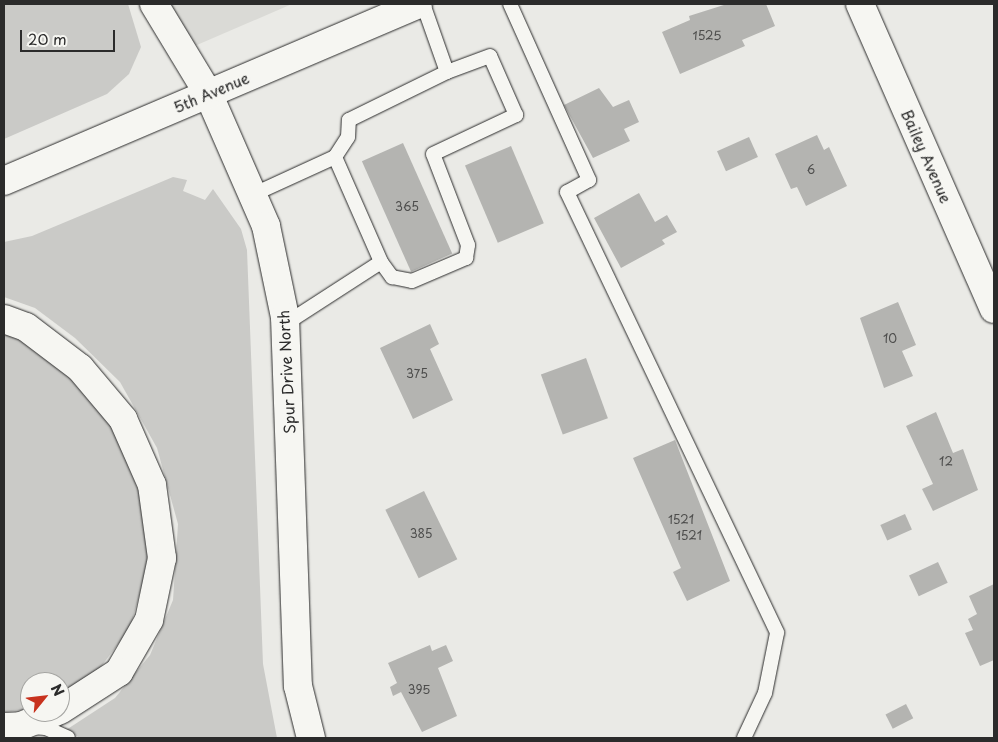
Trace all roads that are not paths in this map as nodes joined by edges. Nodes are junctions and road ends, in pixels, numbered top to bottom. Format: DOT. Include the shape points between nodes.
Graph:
graph roads {
  1 [pos="154,4"];
  2 [pos="418,4"];
  3 [pos="423,4"];
  4 [pos="510,4"];
  5 [pos="860,4"];
  6 [pos="447,72"];
  7 [pos="208,93"];
  8 [pos="335,157"];
  9 [pos="4,181"];
  10 [pos="252,195"];
  11 [pos="381,262"];
  12 [pos="994,309"];
  13 [pos="4,319"];
  14 [pos="285,324"];
  15 [pos="70,704"];
  16 [pos="24,722"];
  17 [pos="12,726"];
  18 [pos="68,738"];
  19 [pos="311,738"];
  20 [pos="744,738"];
  1 -- 7 [label="main road, Spur Drive North"];
  2 -- 7 [label="main road, 5th Avenue"];
  3 -- 6 [label="lane"];
  4 -- 20 [label="lane" via="589,180 567,192 777,633 765,693"];
  5 -- 12 [label="main road, Bailey Avenue"];
  6 -- 8 [label="lane" via="349,120 348,137"];
  6 -- 11 [label="lane" via="490,56 516,115 433,154 468,245 466,258 412,281 392,277"];
  7 -- 9 [label="main road, 5th Avenue"];
  7 -- 10 [label="main road, Spur Drive North"];
  8 -- 10 [label="lane"];
  8 -- 11 [label="lane"];
  10 -- 14 [label="main road, Spur Drive North" via="266,226"];
  11 -- 14 [label="lane"];
  13 -- 15 [label="main road" via="26,327 80,368 123,418 152,485 162,558 149,620 119,672"];
  14 -- 19 [label="main road, Spur Drive North" via="298,676"];
  16 -- 17 [label="main road"];
  17 -- 18 [label="lane" via="46,728"];
}
